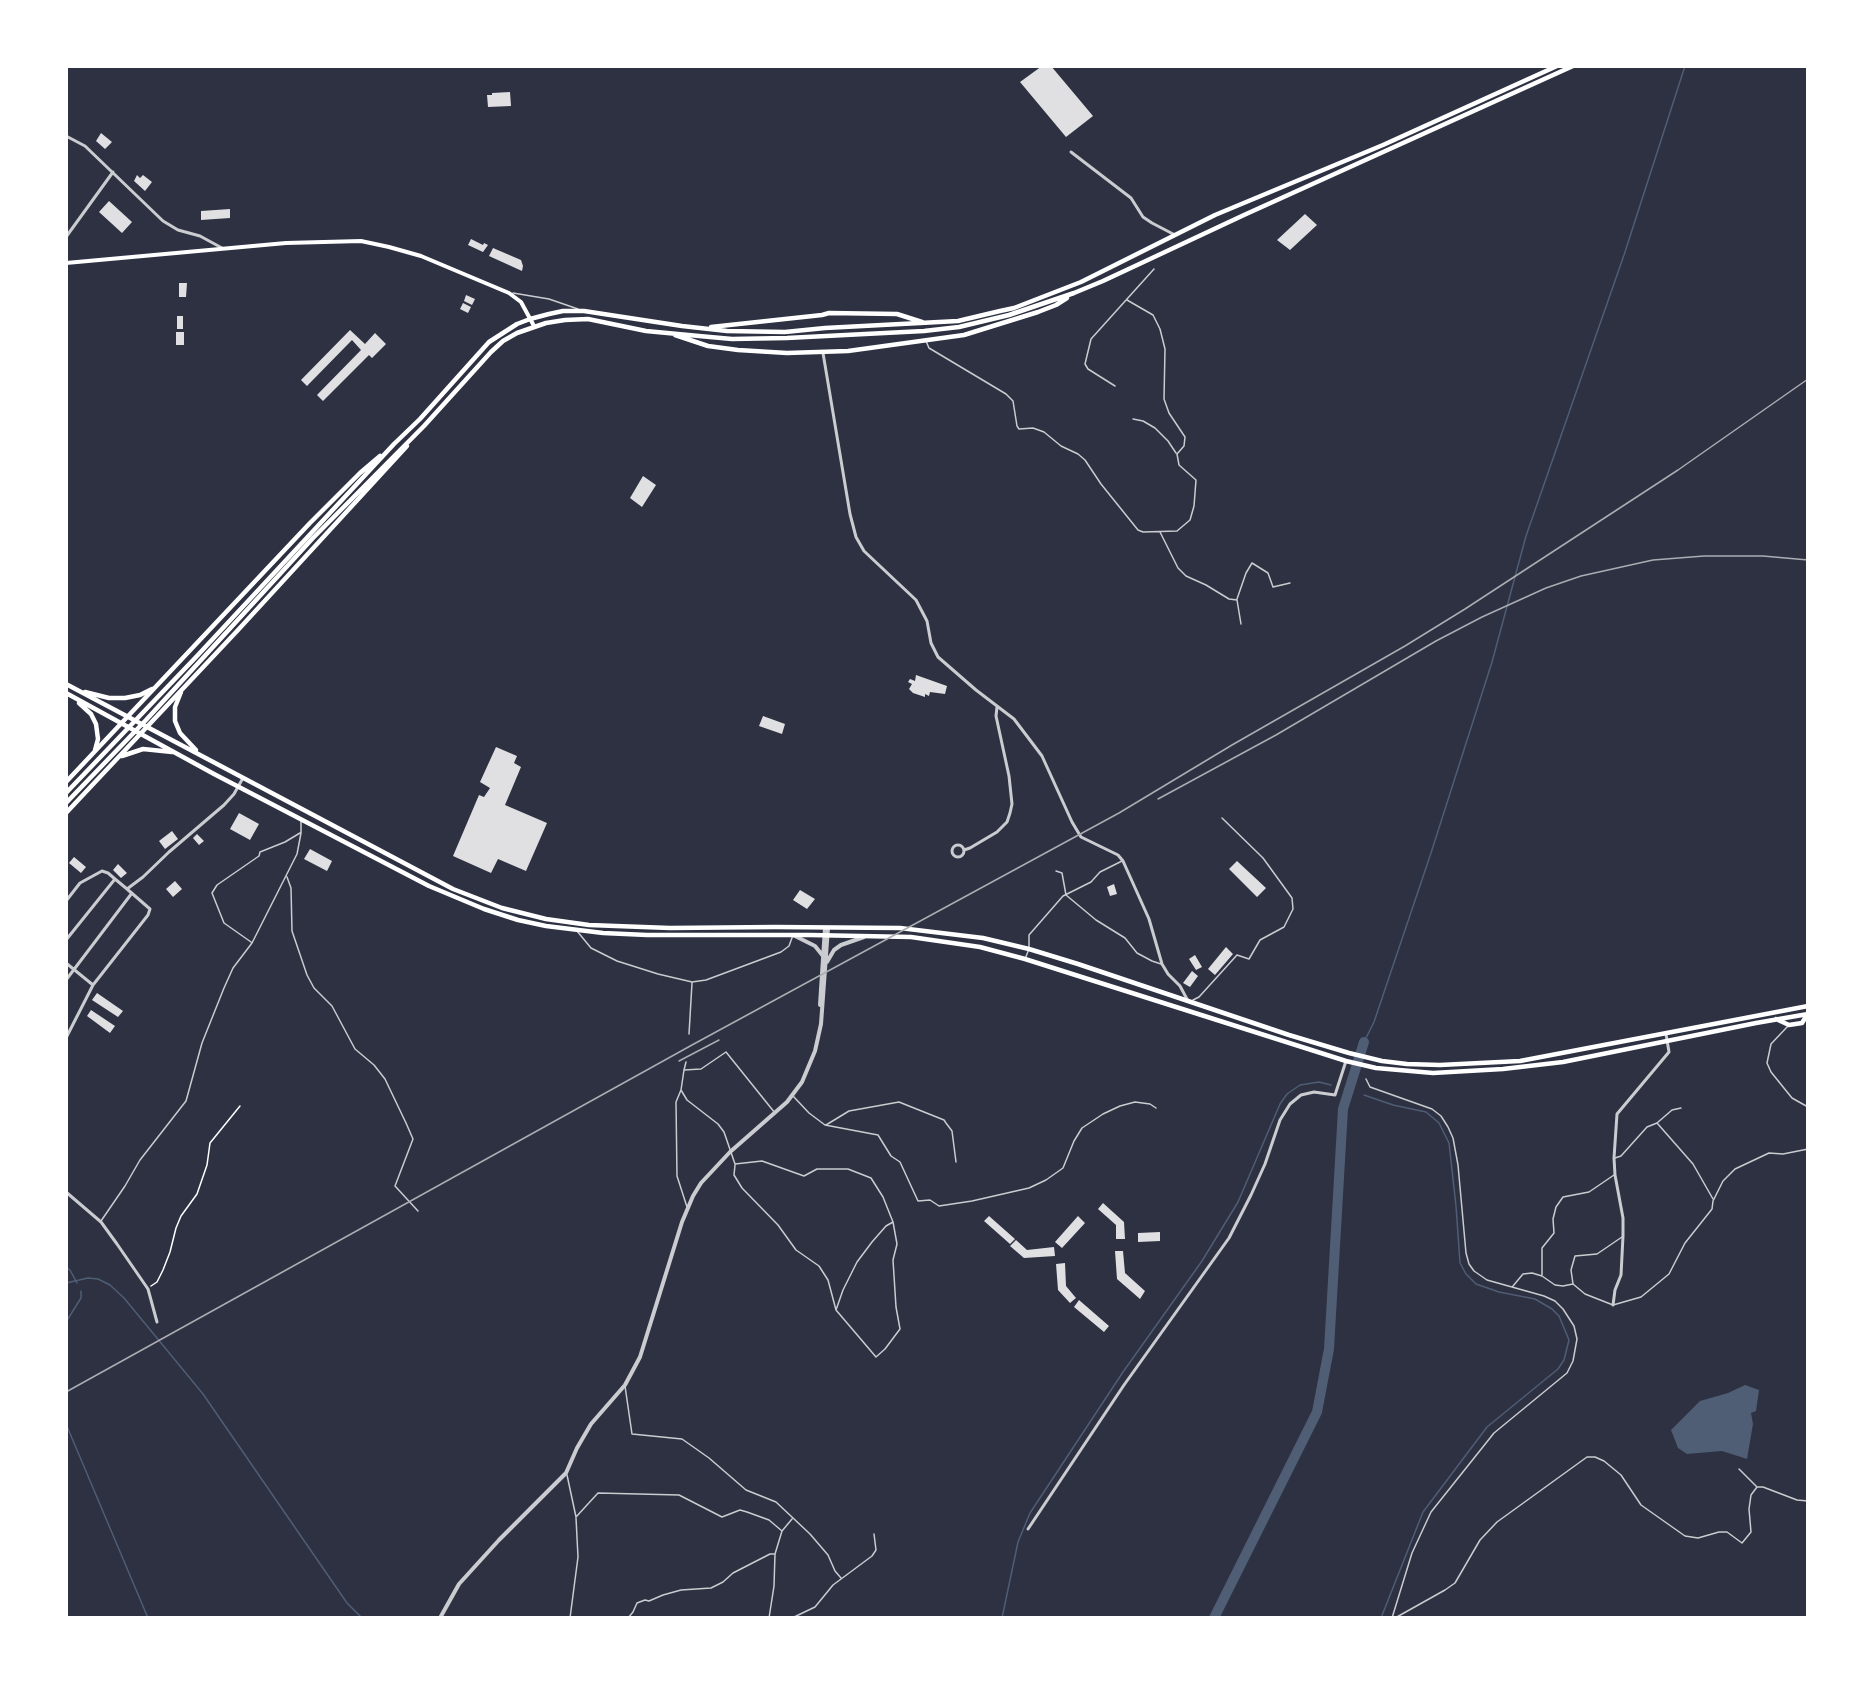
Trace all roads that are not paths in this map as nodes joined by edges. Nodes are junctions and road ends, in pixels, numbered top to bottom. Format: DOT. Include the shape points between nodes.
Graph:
graph roads {
  1 [pos="1557,66"];
  2 [pos="1573,66"];
  3 [pos="66,136"];
  4 [pos="1071,152"];
  5 [pos="113,172"];
  6 [pos="1175,235"];
  7 [pos="66,237"];
  8 [pos="222,248"];
  9 [pos="66,263"];
  10 [pos="1154,268"];
  11 [pos="509,293"];
  12 [pos="1074,293"];
  13 [pos="1127,300"];
  14 [pos="584,311"];
  15 [pos="530,319"];
  16 [pos="924,323"];
  17 [pos="534,326"];
  18 [pos="702,328"];
  19 [pos="670,333"];
  20 [pos="926,341"];
  21 [pos="823,353"];
  22 [pos="1115,386"];
  23 [pos="1133,419"];
  24 [pos="424,426"];
  25 [pos="394,444"];
  26 [pos="1177,454"];
  27 [pos="1160,531"];
  28 [pos="1290,583"];
  29 [pos="1237,600"];
  30 [pos="1241,624"];
  31 [pos="66,684"];
  32 [pos="157,686"];
  33 [pos="74,689"];
  34 [pos="182,689"];
  35 [pos="67,694"];
  36 [pos="997,707"];
  37 [pos="127,717"];
  38 [pos="122,722"];
  39 [pos="147,727"];
  40 [pos="141,734"];
  41 [pos="95,752"];
  42 [pos="178,753"];
  43 [pos="200,754"];
  44 [pos="117,759"];
  45 [pos="244,777"];
  46 [pos="66,782"];
  47 [pos="239,786"];
  48 [pos="66,793"];
  49 [pos="66,803"];
  50 [pos="66,813"];
  51 [pos="301,818"];
  52 [pos="1222,818"];
  53 [pos="301,833"];
  54 [pos="964,850"];
  55 [pos="1123,861"];
  56 [pos="1056,871"];
  57 [pos="286,876"];
  58 [pos="115,879"];
  59 [pos="127,889"];
  60 [pos="132,893"];
  61 [pos="1066,895"];
  62 [pos="66,901"];
  63 [pos="826,928"];
  64 [pos="577,931"];
  65 [pos="793,935"];
  66 [pos="826,935"];
  67 [pos="866,936"];
  68 [pos="66,940"];
  69 [pos="252,943"];
  70 [pos="1029,949"];
  71 [pos="1025,959"];
  72 [pos="825,962"];
  73 [pos="66,963"];
  74 [pos="1162,964"];
  75 [pos="74,970"];
  76 [pos="66,980"];
  77 [pos="692,982"];
  78 [pos="93,985"];
  79 [pos="1188,1002"];
  80 [pos="1808,1006"];
  81 [pos="1808,1014"];
  82 [pos="1776,1020"];
  83 [pos="1789,1025"];
  84 [pos="689,1034"];
  85 [pos="1666,1034"];
  86 [pos="66,1038"];
  87 [pos="1667,1041"];
  88 [pos="686,1062"];
  89 [pos="1349,1062"];
  90 [pos="684,1070"];
  91 [pos="1366,1078"];
  92 [pos="681,1090"];
  93 [pos="793,1095"];
  94 [pos="1808,1107"];
  95 [pos="1156,1108"];
  96 [pos="1681,1108"];
  97 [pos="775,1114"];
  98 [pos="1657,1123"];
  99 [pos="825,1125"];
  100 [pos="1808,1149"];
  101 [pos="730,1152"];
  102 [pos="1614,1158"];
  103 [pos="956,1162"];
  104 [pos="735,1164"];
  105 [pos="1615,1174"];
  106 [pos="66,1192"];
  107 [pos="1713,1201"];
  108 [pos="687,1208"];
  109 [pos="418,1211"];
  110 [pos="101,1222"];
  111 [pos="892,1222"];
  112 [pos="1623,1236"];
  113 [pos="1542,1276"];
  114 [pos="1573,1284"];
  115 [pos="1512,1287"];
  116 [pos="1613,1305"];
  117 [pos="836,1310"];
  118 [pos="157,1322"];
  119 [pos="625,1385"];
  120 [pos="1739,1469"];
  121 [pos="566,1473"];
  122 [pos="1756,1487"];
  123 [pos="1808,1501"];
  124 [pos="576,1517"];
  125 [pos="792,1518"];
  126 [pos="1028,1529"];
  127 [pos="782,1531"];
  128 [pos="874,1534"];
  129 [pos="775,1554"];
  130 [pos="841,1578"];
  131 [pos="440,1618"];
  132 [pos="570,1618"];
  133 [pos="628,1618"];
  134 [pos="769,1618"];
  135 [pos="792,1618"];
  136 [pos="1394,1618"];
  1 -- 6 [label="main road"];
  2 -- 12 [label="main road"];
  3 -- 5 [label="street" via="86,146"];
  4 -- 6 [label="street" via="1131,198 1143,217"];
  5 -- 7 [label="street"];
  5 -- 8 [label="street" via="163,221"];
  6 -- 16 [label="main road" via="1081,282 1014,308 958,321"];
  8 -- 9 [label="main road"];
  8 -- 11 [label="main road" via="361,241 427,258"];
  10 -- 13 [label="lane"];
  11 -- 14 [label="lane" via="549,299"];
  11 -- 15 [label="main road" via="521,302"];
  12 -- 19 [label="main road" via="1009,315 924,331 732,339"];
  12 -- 20 [label="main road" via="1047,308 989,328"];
  13 -- 22 [label="lane" via="1091,339 1085,364"];
  13 -- 26 [label="lane" via="1153,315 1160,329 1165,349 1164,399 1185,437"];
  14 -- 15 [label="main road" via="563,311"];
  14 -- 18 [label="main road"];
  15 -- 17 [label="main road"];
  15 -- 25 [label="main road" via="489,342"];
  16 -- 18 [label="main road" via="785,332"];
  16 -- 18 [label="main road" via="897,314 830,313"];
  17 -- 19 [label="main road" via="588,320"];
  17 -- 24 [label="main road" via="498,346"];
  19 -- 21 [label="main road" via="708,346 738,350"];
  20 -- 21 [label="main road"];
  20 -- 27 [label="lane" via="929,348 1006,394 1013,401 1020,429 1044,432 1085,460 1138,530"];
  21 -- 36 [label="street" via="856,537 864,551 916,600 938,657"];
  23 -- 26 [label="lane" via="1155,428"];
  24 -- 34 [label="main road"];
  24 -- 49 [label="main road"];
  25 -- 32 [label="main road" via="310,523"];
  25 -- 48 [label="main road"];
  26 -- 27 [label="lane" via="1179,465 1196,480 1194,507 1190,520 1177,531"];
  27 -- 29 [label="lane" via="1186,576"];
  28 -- 29 [label="lane" via="1273,587 1268,573 1252,563"];
  29 -- 30 [label="lane"];
  31 -- 33 [label="main road"];
  32 -- 33 [label="main road" via="118,699"];
  32 -- 37 [label="main road"];
  33 -- 37 [label="main road"];
  34 -- 39 [label="main road"];
  34 -- 43 [label="main road" via="175,721 180,733"];
  35 -- 38 [label="main road"];
  35 -- 41 [label="main road" via="95,720"];
  36 -- 54 [label="street" via="1012,804 1002,828"];
  36 -- 55 [label="street" via="1014,719 1042,756 1081,837"];
  37 -- 38 [label="main road"];
  37 -- 39 [label="main road"];
  38 -- 40 [label="main road"];
  38 -- 41 [label="main road"];
  39 -- 40 [label="main road"];
  39 -- 43 [label="main road"];
  40 -- 42 [label="main road"];
  40 -- 44 [label="main road"];
  41 -- 46 [label="main road"];
  42 -- 44 [label="main road" via="144,749"];
  42 -- 47 [label="main road"];
  43 -- 45 [label="main road"];
  44 -- 50 [label="main road"];
  45 -- 47 [label="street"];
  45 -- 63 [label="main road" via="453,890 517,912 624,927"];
  47 -- 51 [label="main road"];
  47 -- 59 [label="street" via="224,805"];
  51 -- 53 [label="lane"];
  51 -- 64 [label="main road" via="455,898 518,920"];
  52 -- 79 [label="lane" via="1263,858 1292,898 1293,909 1284,927 1260,940 1249,959 1237,955 1199,996"];
  53 -- 57 [label="lane" via="297,854"];
  53 -- 69 [label="lane" via="260,852 212,893 224,923"];
  54 -- 54 [label="street" via="957,845 952,853 961,857"];
  55 -- 61 [label="lane"];
  55 -- 74 [label="street" via="1149,919"];
  56 -- 61 [label="lane" via="1062,873"];
  57 -- 69 [label="lane"];
  57 -- 109 [label="lane" via="291,888 292,931 307,975 339,1016 355,1049 385,1080 410,1131 413,1139 394,1186"];
  58 -- 59 [label="street"];
  58 -- 62 [label="street" via="102,871 80,883"];
  58 -- 68 [label="street"];
  59 -- 60 [label="street"];
  60 -- 75 [label="street"];
  60 -- 78 [label="street" via="150,909 148,915"];
  61 -- 70 [label="lane" via="1029,935"];
  61 -- 74 [label="lane" via="1125,938 1137,953"];
  63 -- 66 [label="street"];
  63 -- 70 [label="main road" via="900,928 983,938"];
  64 -- 65 [label="main road" via="647,936"];
  64 -- 77 [label="lane" via="591,948 617,961"];
  65 -- 66 [label="main road"];
  65 -- 72 [label="street" via="815,946"];
  65 -- 77 [label="lane" via="789,946 781,952"];
  66 -- 67 [label="main road"];
  66 -- 72 [label="street"];
  67 -- 71 [label="main road" via="941,940"];
  67 -- 72 [label="street" via="841,945"];
  69 -- 110 [label="lane" via="224,988 202,1043 186,1101 140,1160"];
  70 -- 71 [label="lane"];
  70 -- 79 [label="main road"];
  71 -- 89 [label="main road"];
  72 -- 93 [label="street" via="820,989 821,1024 810,1065"];
  73 -- 75 [label="street"];
  74 -- 79 [label="street"];
  75 -- 76 [label="street"];
  75 -- 78 [label="street"];
  77 -- 84 [label="lane"];
  78 -- 86 [label="street"];
  79 -- 85 [label="main road" via="1355,1055 1407,1064 1520,1061"];
  80 -- 85 [label="main road"];
  81 -- 82 [label="main road"];
  81 -- 83 [label="main road" via="1802,1023"];
  82 -- 83 [label="main road"];
  82 -- 87 [label="main road"];
  83 -- 94 [label="lane" via="1771,1044 1767,1063 1792,1098"];
  85 -- 87 [label="street"];
  87 -- 89 [label="main road" via="1563,1062 1473,1072 1432,1073"];
  87 -- 102 [label="street" via="1669,1052 1617,1114"];
  88 -- 90 [label="lane"];
  89 -- 126 [label="street" via="1335,1095 1314,1092 1301,1095 1290,1104 1229,1238 1130,1376"];
  90 -- 92 [label="lane"];
  90 -- 97 [label="lane" via="701,1069 726,1052"];
  91 -- 115 [label="lane" via="1370,1087 1432,1109 1441,1116 1453,1138 1469,1264 1487,1280"];
  92 -- 101 [label="lane" via="687,1100 718,1124"];
  92 -- 108 [label="lane" via="676,1102 677,1176"];
  93 -- 97 [label="street"];
  93 -- 99 [label="lane"];
  95 -- 99 [label="lane" via="1136,1102 1103,1114 1082,1128 1063,1168 1047,1180 1029,1188 939,1206 930,1200 918,1201 900,1162 891,1156 878,1135"];
  96 -- 98 [label="lane"];
  97 -- 101 [label="street"];
  98 -- 102 [label="lane" via="1647,1127 1621,1156"];
  98 -- 107 [label="lane" via="1693,1164"];
  99 -- 103 [label="lane" via="849,1111 899,1102 944,1120 952,1131"];
  100 -- 107 [label="lane" via="1769,1154 1735,1169 1723,1181"];
  101 -- 104 [label="lane"];
  101 -- 108 [label="street" via="701,1183"];
  102 -- 105 [label="street"];
  104 -- 111 [label="lane" via="762,1161 804,1176 817,1169 848,1169 872,1178"];
  104 -- 117 [label="lane" via="734,1175 742,1188 796,1250 819,1266 828,1280"];
  105 -- 112 [label="street"];
  105 -- 113 [label="lane" via="1589,1192 1563,1197 1556,1207 1554,1233 1542,1248"];
  106 -- 110 [label="street"];
  107 -- 116 [label="lane" via="1712,1209 1685,1244 1669,1274 1641,1298"];
  108 -- 119 [label="street" via="640,1357"];
  110 -- 118 [label="street" via="148,1289"];
  111 -- 117 [label="lane" via="857,1262"];
  111 -- 117 [label="lane" via="897,1244 893,1260 900,1329 876,1357"];
  112 -- 114 [label="lane" via="1597,1254 1575,1256"];
  112 -- 116 [label="street" via="1621,1275"];
  113 -- 114 [label="lane" via="1555,1286"];
  113 -- 115 [label="lane" via="1523,1274"];
  114 -- 116 [label="lane" via="1585,1294"];
  115 -- 136 [label="lane" via="1544,1296 1563,1309 1577,1339 1574,1361 1567,1373 1494,1433 1431,1512 1412,1553"];
  119 -- 121 [label="street" via="591,1424"];
  119 -- 125 [label="lane" via="632,1434 682,1440 746,1490 776,1502"];
  120 -- 122 [label="lane"];
  121 -- 124 [label="lane"];
  121 -- 131 [label="street" via="459,1584"];
  122 -- 123 [label="lane"];
  122 -- 136 [label="lane" via="1749,1509 1751,1532 1742,1543 1727,1532 1698,1538 1685,1536 1641,1505 1621,1475 1604,1461 1587,1457 1497,1522 1480,1539 1455,1583"];
  124 -- 127 [label="lane" via="598,1493 679,1495 722,1517 740,1510 769,1520"];
  124 -- 132 [label="lane" via="578,1557"];
  125 -- 127 [label="lane"];
  125 -- 130 [label="lane" via="828,1555"];
  127 -- 129 [label="lane"];
  128 -- 130 [label="lane" via="876,1550 872,1556"];
  129 -- 133 [label="lane" via="711,1588 681,1590 637,1603"];
  129 -- 134 [label="lane"];
  130 -- 135 [label="lane" via="815,1607"];
}
